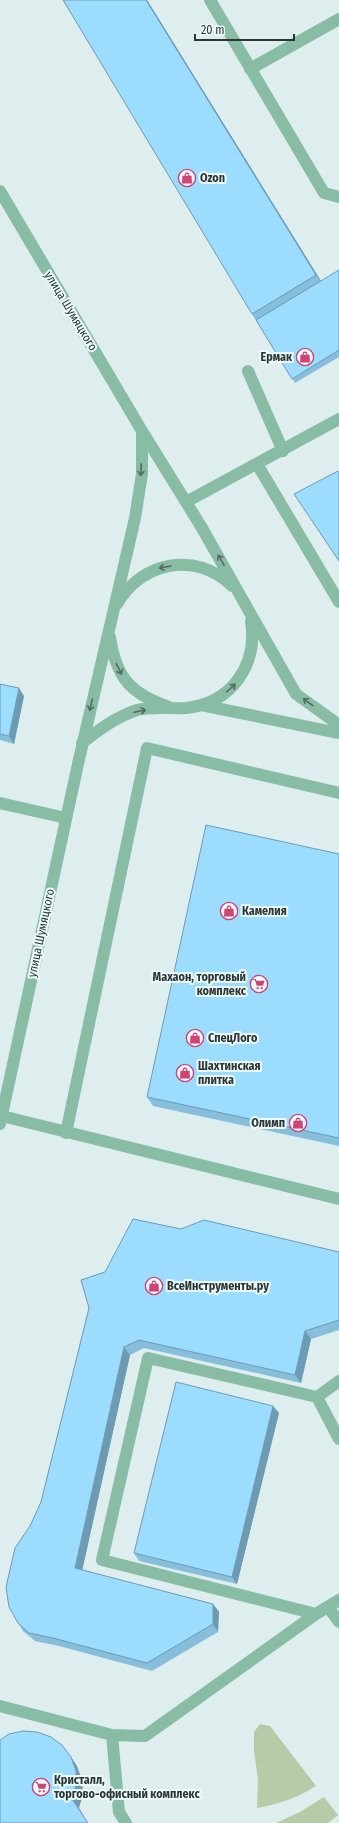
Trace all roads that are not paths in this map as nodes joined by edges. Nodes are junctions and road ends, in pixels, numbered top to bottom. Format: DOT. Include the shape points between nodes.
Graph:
graph roads {
  1 [pos="210,0"];
  2 [pos="339,19"];
  3 [pos="250,69"];
  4 [pos="0,191"];
  5 [pos="339,197"];
  6 [pos="248,371"];
  7 [pos="339,419"];
  8 [pos="142,431"];
  9 [pos="283,451"];
  10 [pos="257,464"];
  11 [pos="186,502"];
  12 [pos="240,594"];
  13 [pos="339,602"];
  14 [pos="113,612"];
  15 [pos="250,614"];
  16 [pos="201,705"];
  17 [pos="169,707"];
  18 [pos="339,725"];
  19 [pos="339,733"];
  20 [pos="82,743"];
  21 [pos="339,793"];
  22 [pos="0,803"];
  23 [pos="66,818"];
  24 [pos="1,1120"];
  25 [pos="66,1133"];
  26 [pos="339,1199"];
  27 [pos="339,1381"];
  28 [pos="318,1397"];
  29 [pos="339,1438"];
  30 [pos="339,1600"];
  31 [pos="328,1607"];
  32 [pos="316,1614"];
  33 [pos="339,1622"];
  34 [pos="0,1706"];
  35 [pos="112,1735"];
  36 [pos="126,1823"];
  1 -- 3 [label="street"];
  2 -- 3 [label="street"];
  3 -- 5 [label="street" via="324,193"];
  4 -- 8 [label="street, улица Шумяцкого"];
  6 -- 9 [label="street"];
  7 -- 9 [label="street"];
  8 -- 11 [label="street, улица Шумяцкого"];
  8 -- 14 [label="street, one-way" via="142,474 135,518"];
  9 -- 10 [label="street"];
  10 -- 11 [label="street"];
  10 -- 13 [label="street"];
  12 -- 11 [label="street, улица Шумяцкого, one-way"];
  12 -- 14 [label="street, one-way" via="224,578 204,568 181,564 158,568 138,579 122,596"];
  12 -- 15 [label="street"];
  14 -- 17 [label="street, one-way" via="110,636 112,656 121,674 134,690 150,701"];
  14 -- 20 [label="street, улица Шумяцкого, one-way"];
  16 -- 15 [label="street, one-way" via="222,696 239,680 250,660 254,637"];
  18 -- 15 [label="street, one-way" via="296,694"];
  16 -- 17 [label="street"];
  16 -- 19 [label="street"];
  20 -- 17 [label="street, one-way" via="110,721 138,710"];
  20 -- 23 [label="street, улица Шумяцкого"];
  21 -- 25 [label="street" via="147,748"];
  22 -- 23 [label="street"];
  23 -- 24 [label="street, улица Шумяцкого"];
  24 -- 25 [label="street"];
  25 -- 26 [label="street"];
  27 -- 28 [label="street"];
  28 -- 29 [label="street"];
  28 -- 32 [label="street" via="148,1358 102,1560"];
  30 -- 31 [label="street"];
  31 -- 32 [label="street"];
  31 -- 33 [label="street"];
  32 -- 35 [label="street" via="145,1736"];
  34 -- 35 [label="street"];
  35 -- 36 [label="street" via="119,1812"];
}
